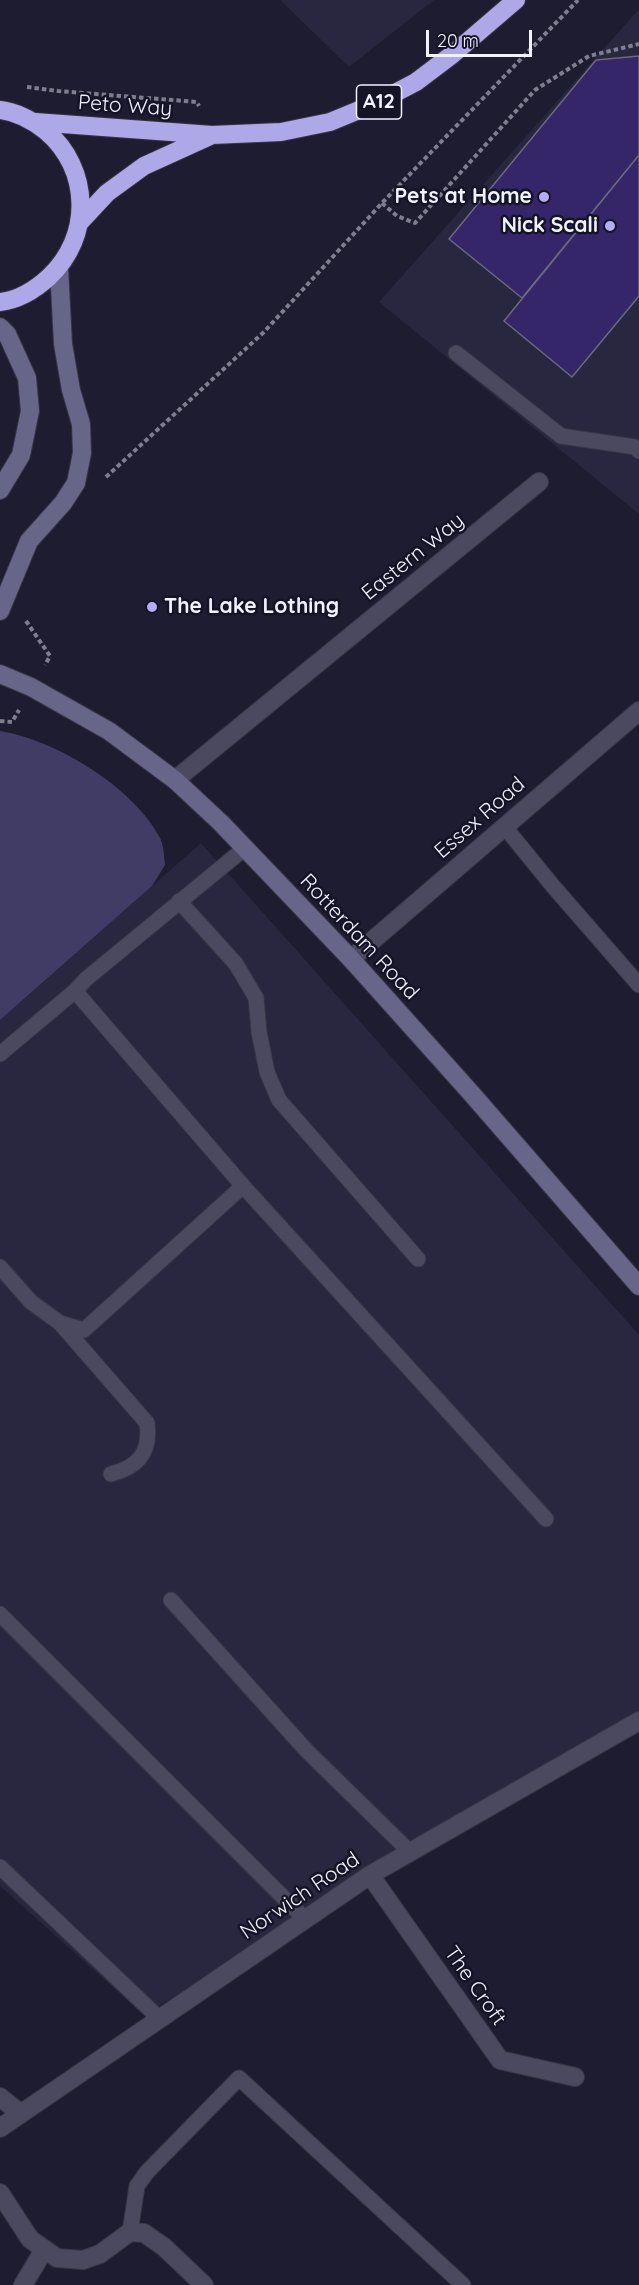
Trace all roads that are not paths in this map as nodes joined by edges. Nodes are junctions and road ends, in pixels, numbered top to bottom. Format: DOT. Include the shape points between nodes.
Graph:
graph roads {
  1 [pos="516,0"];
  2 [pos="0,110"];
  3 [pos="35,122"];
  4 [pos="212,135"];
  5 [pos="80,222"];
  6 [pos="59,268"];
  7 [pos="0,302"];
  8 [pos="0,327"];
  9 [pos="456,353"];
  10 [pos="639,451"];
  11 [pos="539,482"];
  12 [pos="0,490"];
  13 [pos="0,611"];
  14 [pos="0,674"];
  15 [pos="639,711"];
  16 [pos="175,780"];
  17 [pos="504,826"];
  18 [pos="245,848"];
  19 [pos="179,901"];
  20 [pos="351,959"];
  21 [pos="639,985"];
  22 [pos="75,991"];
  23 [pos="0,1054"];
  24 [pos="243,1186"];
  25 [pos="418,1259"];
  26 [pos="0,1268"];
  27 [pos="639,1286"];
  28 [pos="60,1323"];
  29 [pos="111,1474"];
  30 [pos="546,1519"];
  31 [pos="171,1600"];
  32 [pos="0,1614"];
  33 [pos="639,1721"];
  34 [pos="410,1852"];
  35 [pos="0,1867"];
  36 [pos="370,1875"];
  37 [pos="305,1919"];
  38 [pos="160,2019"];
  39 [pos="574,2078"];
  40 [pos="0,2097"];
  41 [pos="21,2114"];
  42 [pos="0,2128"];
  43 [pos="0,2193"];
  44 [pos="130,2232"];
  45 [pos="44,2250"];
  46 [pos="23,2285"];
  47 [pos="204,2285"];
  48 [pos="463,2285"];
  1 -- 4 [label="highway, Peto Way / A12" via="416,82 376,103 330,122 281,132"];
  2 -- 3 [label="highway"];
  3 -- 4 [label="highway, Peto Way / A12"];
  3 -- 5 [label="highway" via="57,141 73,165 81,194"];
  4 -- 5 [label="highway, Peto Way / A12" via="144,166 108,193"];
  5 -- 6 [label="highway" via="73,247"];
  6 -- 7 [label="highway" via="36,289"];
  6 -- 13 [label="street" via="63,344 81,424 82,453 76,483 29,541"];
  8 -- 12 [label="street" via="27,378 30,411 21,455"];
  9 -- 10 [label="lane" via="561,436 635,447"];
  11 -- 16 [label="street, Eastern Way"];
  14 -- 16 [label="street, Rotterdam Road" via="32,687 110,731"];
  15 -- 17 [label="street, Essex Road"];
  16 -- 18 [label="street, Rotterdam Road"];
  17 -- 20 [label="street, Essex Road"];
  17 -- 21 [label="lane"];
  18 -- 19 [label="lane"];
  18 -- 20 [label="street, Rotterdam Road"];
  19 -- 22 [label="lane"];
  19 -- 25 [label="lane" via="236,964 256,998 267,1072 279,1100"];
  20 -- 27 [label="street, Rotterdam Road"];
  22 -- 23 [label="lane"];
  22 -- 24 [label="lane"];
  24 -- 28 [label="lane" via="84,1330"];
  24 -- 30 [label="lane"];
  26 -- 28 [label="lane" via="31,1302"];
  28 -- 29 [label="lane" via="147,1423 149,1440 143,1454 126,1470"];
  31 -- 34 [label="lane" via="306,1750"];
  32 -- 37 [label="lane"];
  33 -- 34 [label="street, Norwich Road"];
  34 -- 36 [label="street, Norwich Road"];
  35 -- 38 [label="lane"];
  36 -- 37 [label="street, Norwich Road"];
  36 -- 39 [label="street, The Croft" via="500,2060"];
  37 -- 38 [label="street, Norwich Road"];
  38 -- 41 [label="street, Norwich Road"];
  40 -- 41 [label="street"];
  41 -- 42 [label="street, Norwich Road"];
  43 -- 45 [label="street" via="30,2239"];
  44 -- 45 [label="street" via="100,2254 83,2260 57,2258"];
  44 -- 47 [label="street" via="144,2233 164,2247"];
  44 -- 48 [label="lane" via="137,2186 239,2078"];
  45 -- 46 [label="street"];
}
